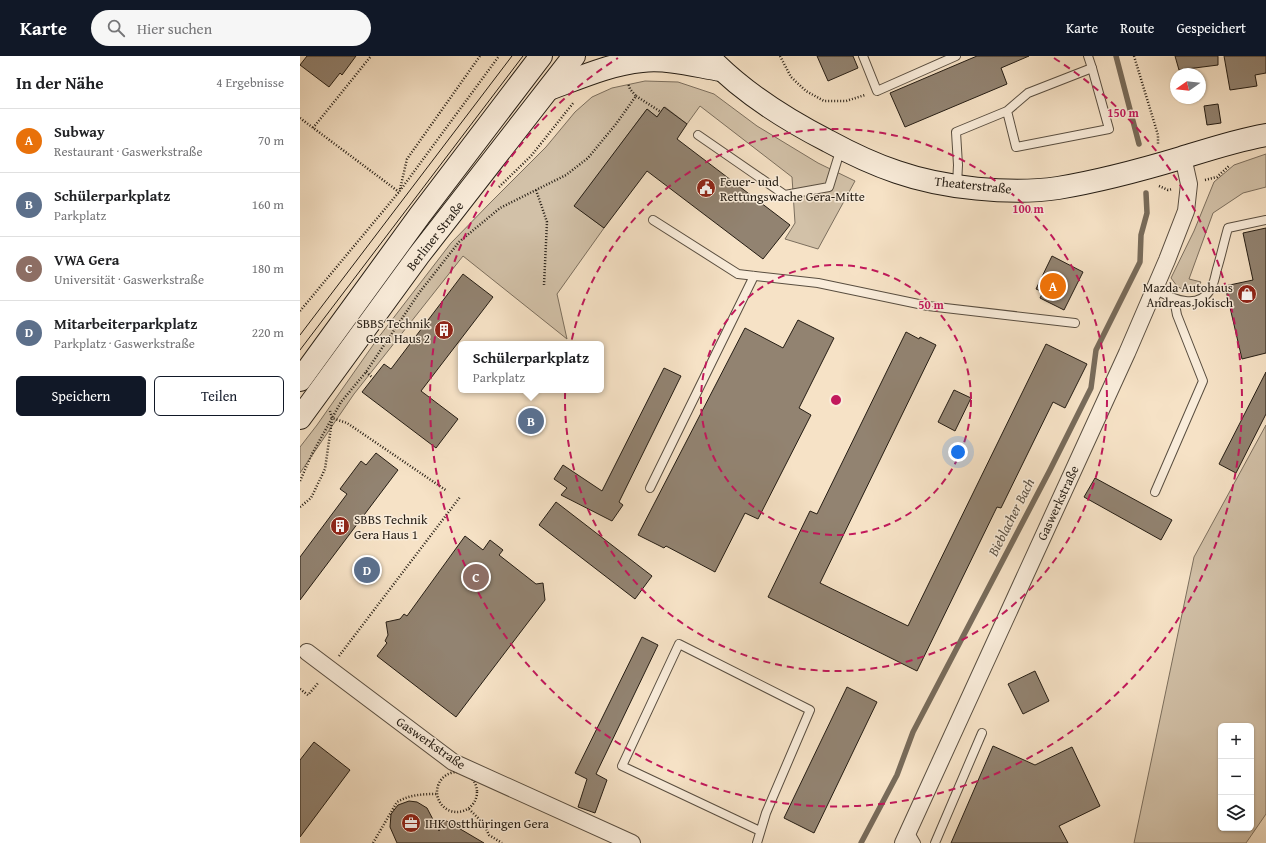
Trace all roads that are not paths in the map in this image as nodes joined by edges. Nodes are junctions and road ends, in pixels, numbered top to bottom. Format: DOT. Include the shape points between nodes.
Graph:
graph roads {
  1 [pos="542,56"];
  2 [pos="574,56"];
  3 [pos="863,56"];
  4 [pos="956,56"];
  5 [pos="1088,56"];
  6 [pos="715,63"];
  7 [pos="1092,68"];
  8 [pos="549,89"];
  9 [pos="1007,111"];
  10 [pos="698,135"];
  11 [pos="1266,135"];
  12 [pos="841,148"];
  13 [pos="1183,157"];
  14 [pos="957,185"];
  15 [pos="653,220"];
  16 [pos="1266,220"];
  17 [pos="754,276"];
  18 [pos="1155,290"];
  19 [pos="1174,299"];
  20 [pos="1075,322"];
  21 [pos="300,380"];
  22 [pos="300,418"];
  23 [pos="650,488"];
  24 [pos="1155,492"];
  25 [pos="307,652"];
  26 [pos="982,733"];
  27 [pos="760,831"];
  28 [pos="909,839"];
  29 [pos="632,843"];
  30 [pos="757,843"];
  31 [pos="935,843"];
  1 -- 21 [label="main road, Berliner Straße" via="420,215"];
  2 -- 8 [label="main road, Berliner Straße"];
  3 -- 4 [label="lane" via="877,90"];
  5 -- 7 [label="lane"];
  6 -- 8 [label="main road" via="643,61 610,68"];
  6 -- 12 [label="main road, Theaterstraße" via="782,117"];
  7 -- 9 [label="lane" via="1028,92"];
  7 -- 9 [label="lane" via="1109,129 1016,147"];
  8 -- 22 [label="main road, Berliner Straße" via="419,255"];
  9 -- 14 [label="lane" via="956,132"];
  10 -- 12 [label="lane" via="785,196 829,187"];
  11 -- 13 [label="main road, Theaterstraße"];
  12 -- 14 [label="main road, Theaterstraße" via="897,172"];
  13 -- 14 [label="main road, Theaterstraße" via="1118,176 1056,188 989,189"];
  13 -- 18 [label="street, Gaswerkstraße" via="1189,184 1186,212"];
  15 -- 17 [label="lane" via="738,274"];
  16 -- 19 [label="lane" via="1228,228 1211,289 1204,298 1196,301"];
  17 -- 20 [label="lane" via="818,283 928,306"];
  17 -- 23 [label="lane"];
  18 -- 19 [label="lane"];
  18 -- 28 [label="street, Gaswerkstraße"];
  19 -- 24 [label="lane" via="1177,315 1202,382"];
  25 -- 29 [label="street, Gaswerkstraße" via="454,762"];
  26 -- 31 [label="lane"];
  27 -- 27 [label="lane" via="810,710 678,644 622,766"];
  27 -- 30 [label="lane"];
}
